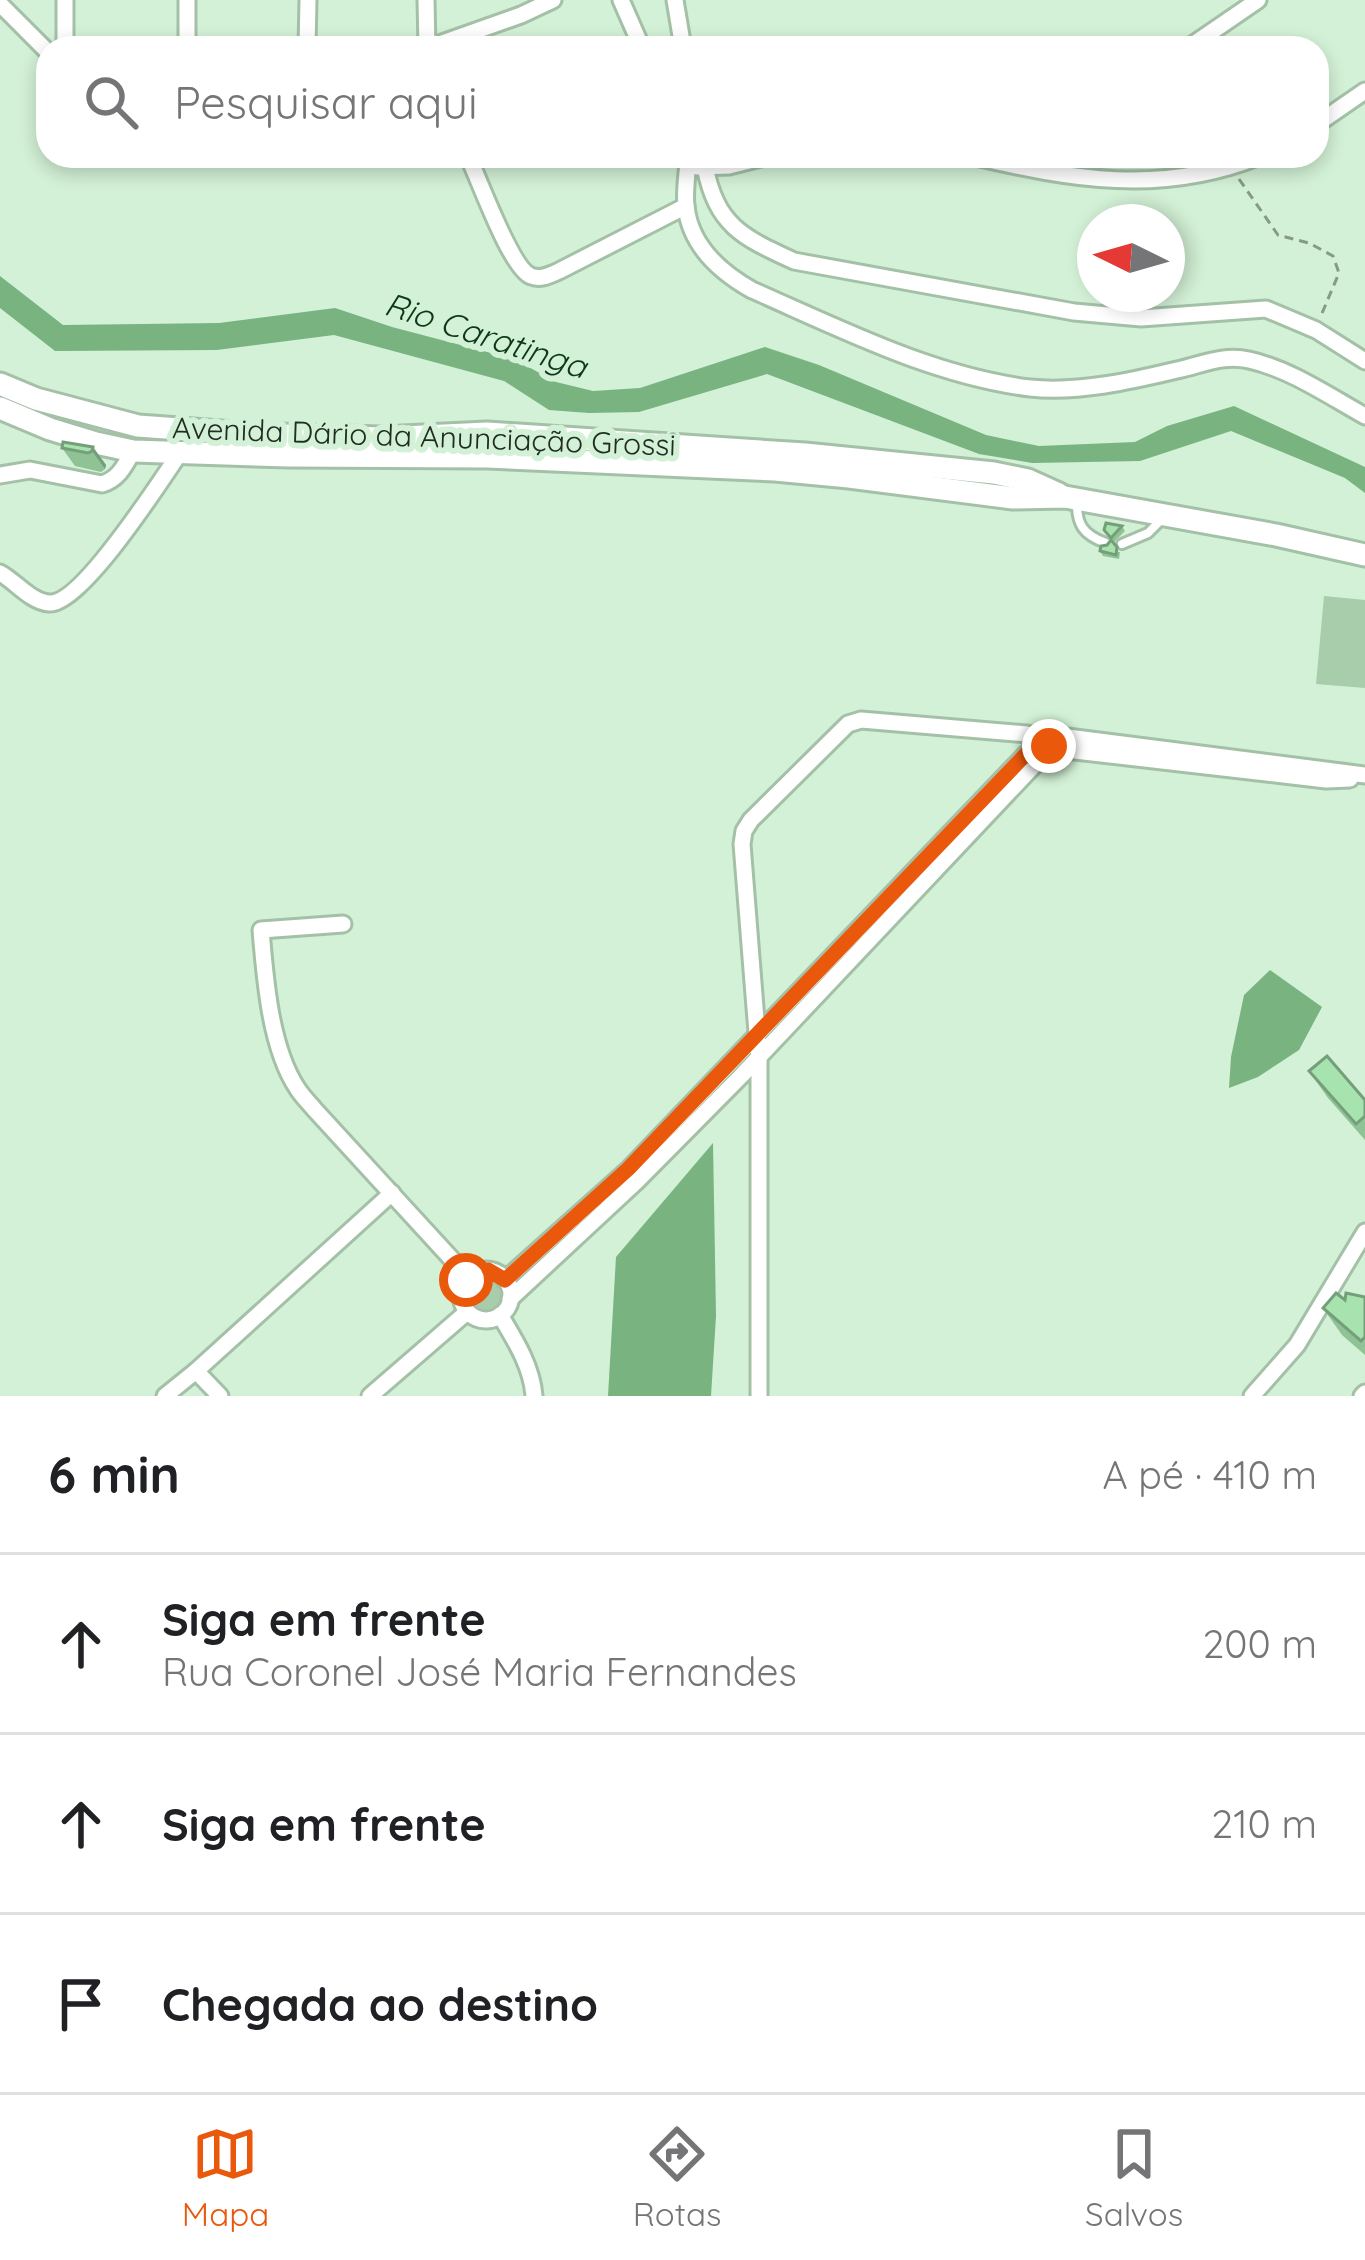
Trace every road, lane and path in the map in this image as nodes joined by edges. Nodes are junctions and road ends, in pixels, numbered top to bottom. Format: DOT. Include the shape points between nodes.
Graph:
graph roads {
  1 [pos="65,0"];
  2 [pos="187,0"];
  3 [pos="308,0"];
  4 [pos="427,0"];
  5 [pos="553,0"];
  6 [pos="621,0"];
  7 [pos="674,0"];
  8 [pos="1258,0"];
  9 [pos="0,4"];
  10 [pos="65,36"];
  11 [pos="188,36"];
  12 [pos="307,36"];
  13 [pos="428,36"];
  14 [pos="461,36"];
  15 [pos="637,36"];
  16 [pos="681,36"];
  17 [pos="1206,36"];
  18 [pos="36,40"];
  19 [pos="1365,91"];
  20 [pos="1329,116"];
  21 [pos="479,168"];
  22 [pos="693,168"];
  23 [pos="697,168"];
  24 [pos="1027,168"];
  25 [pos="1225,168"];
  26 [pos="1233,168"];
  27 [pos="686,206"];
  28 [pos="1316,330"];
  29 [pos="1365,361"];
  30 [pos="0,384"];
  31 [pos="0,408"];
  32 [pos="1365,416"];
  33 [pos="487,433"];
  34 [pos="133,451"];
  35 [pos="179,454"];
  36 [pos="488,457"];
  37 [pos="0,475"];
  38 [pos="1071,498"];
  39 [pos="1166,515"];
  40 [pos="1106,543"];
  41 [pos="1122,544"];
  42 [pos="1365,555"];
  43 [pos="0,573"];
  44 [pos="1038,745"];
  45 [pos="1365,777"];
  46 [pos="344,924"];
  47 [pos="756,1036"];
  48 [pos="735,1058"];
  49 [pos="759,1058"];
  50 [pos="742,1075"];
  51 [pos="392,1192"];
  52 [pos="1365,1232"];
  53 [pos="469,1278"];
  54 [pos="505,1280"];
  55 [pos="510,1299"];
  56 [pos="467,1312"];
  57 [pos="500,1315"];
  58 [pos="196,1371"];
  59 [pos="165,1396"];
  60 [pos="220,1396"];
  61 [pos="370,1396"];
  62 [pos="534,1396"];
  63 [pos="759,1396"];
  64 [pos="1252,1396"];
  1 -- 10 [label="street"];
  2 -- 11 [label="street"];
  3 -- 12 [label="street"];
  4 -- 13 [label="street"];
  5 -- 14 [label="street"];
  6 -- 15 [label="street"];
  7 -- 16 [label="street"];
  8 -- 17 [label="street"];
  9 -- 18 [label="street"];
  19 -- 20 [label="street"];
  21 -- 27 [label="street" via="512,255 536,278"];
  22 -- 27 [label="street"];
  23 -- 28 [label="street" via="731,225 794,261 1074,312 1141,318 1265,309"];
  24 -- 25 [label="street" via="1132,182"];
  26 -- 28 [label="path" via="1278,235 1333,256 1339,273"];
  27 -- 32 [label="street" via="693,232 727,276 914,359 1031,388 1248,360"];
  28 -- 29 [label="street"];
  30 -- 33 [label="main road, Avenida Dário da Anunciação Grossi" via="138,426 381,438"];
  31 -- 34 [label="main road, Avenida Dário da Anunciação Grossi"];
  33 -- 36 [label="main road"];
  33 -- 38 [label="main road, Avenida Dário da Anunciação Grossi" via="994,472"];
  34 -- 35 [label="main road, Avenida Dário da Anunciação Grossi"];
  34 -- 37 [label="street" via="102,484 29,470"];
  35 -- 36 [label="main road, Avenida Dário da Anunciação Grossi"];
  35 -- 43 [label="street" via="72,593 58,602 37,600"];
  36 -- 38 [label="main road, Avenida Dário da Anunciação Grossi" via="775,470"];
  38 -- 39 [label="main road, Avenida Dário da Anunciação Grossi"];
  38 -- 40 [label="lane" via="1084,532"];
  39 -- 41 [label="lane"];
  39 -- 42 [label="main road, Avenida Dário da Anunciação Grossi"];
  44 -- 45 [label="street"];
  44 -- 47 [label="street"];
  44 -- 47 [label="street" via="861,720 751,820 742,844"];
  44 -- 49 [label="street"];
  46 -- 51 [label="street" via="261,930 266,979 296,1087"];
  47 -- 48 [label="street"];
  47 -- 49 [label="street"];
  48 -- 50 [label="street"];
  48 -- 54 [label="street"];
  49 -- 50 [label="street"];
  49 -- 63 [label="street"];
  50 -- 55 [label="street"];
  51 -- 53 [label="street"];
  51 -- 58 [label="street"];
  52 -- 64 [label="street" via="1297,1345"];
  53 -- 54 [label="street" via="488,1270"];
  53 -- 56 [label="street" via="461,1296"];
  54 -- 55 [label="street"];
  55 -- 57 [label="street"];
  56 -- 57 [label="street" via="482,1320"];
  56 -- 61 [label="street"];
  57 -- 62 [label="street"];
  58 -- 59 [label="street"];
  58 -- 60 [label="street"];
}
